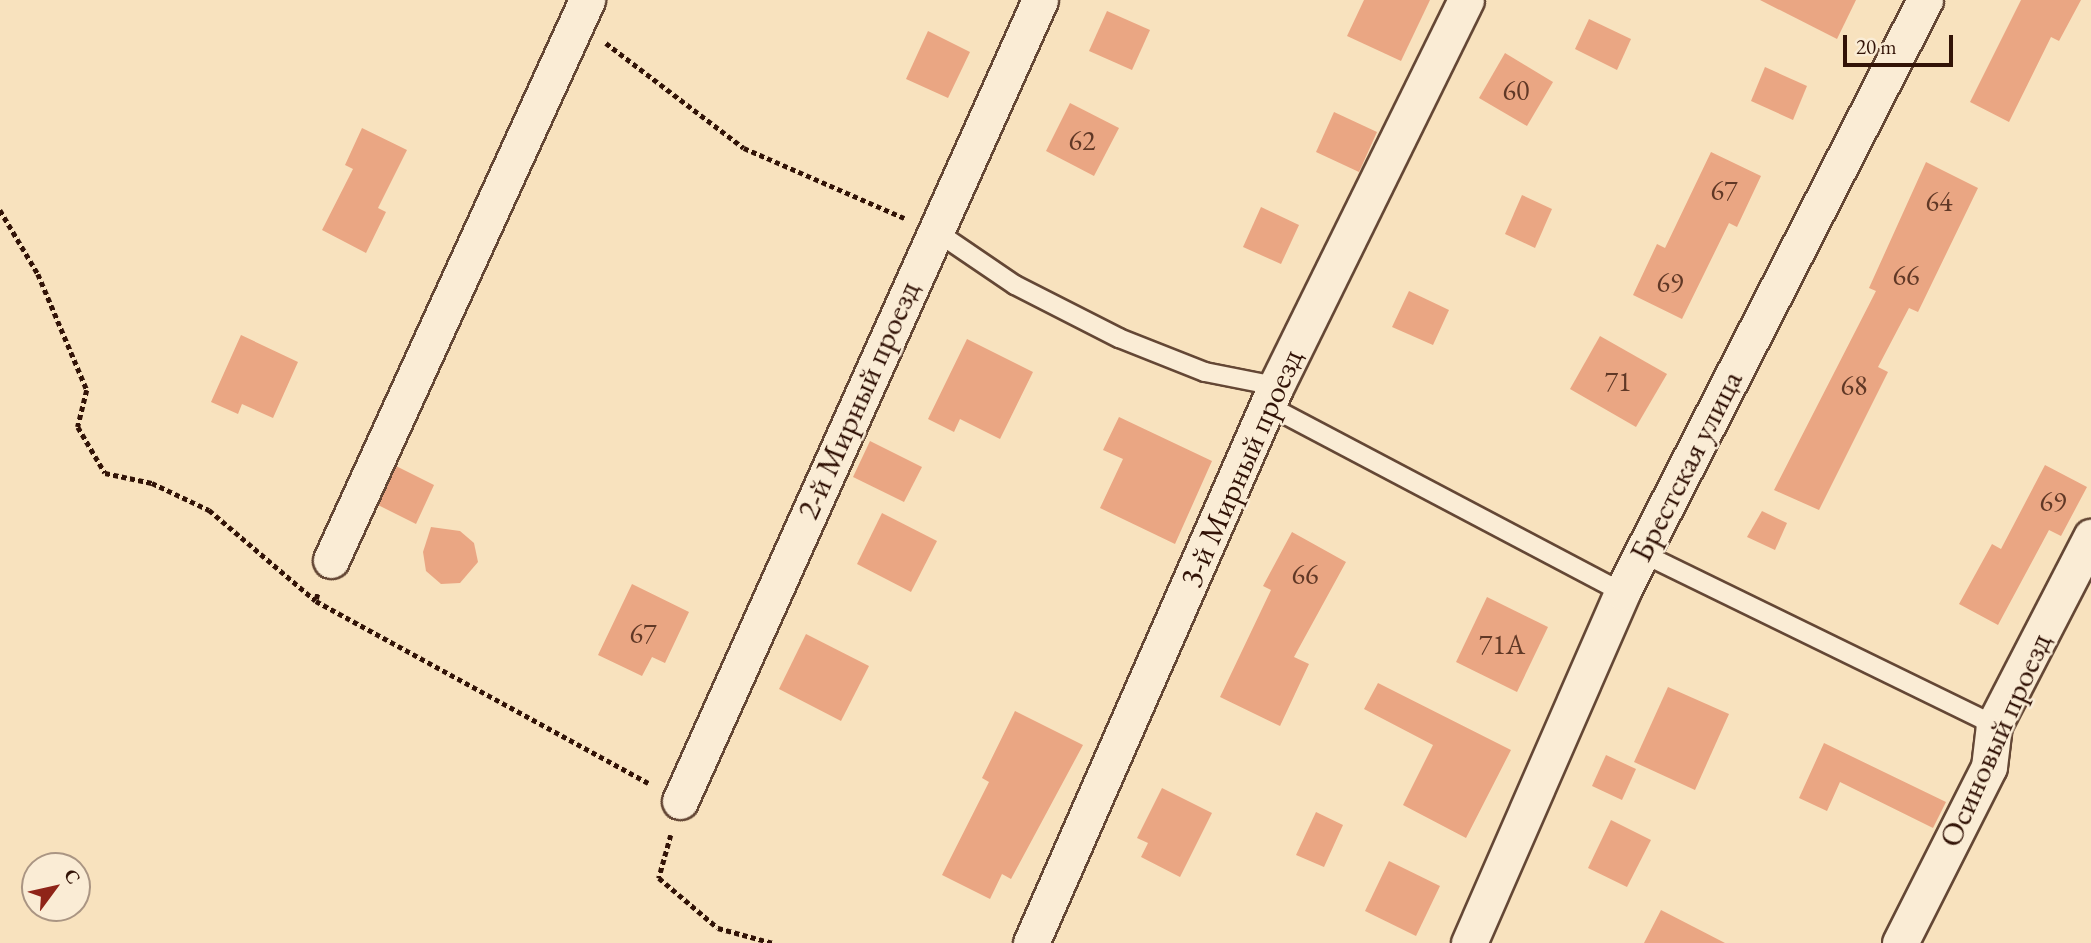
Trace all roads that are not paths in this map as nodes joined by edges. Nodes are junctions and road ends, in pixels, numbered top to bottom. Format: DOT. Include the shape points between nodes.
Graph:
graph roads {
  1 [pos="1040,0"];
  2 [pos="1466,0"];
  3 [pos="1925,0"];
  4 [pos="583,10"];
  5 [pos="934,230"];
  6 [pos="1271,395"];
  7 [pos="2091,537"];
  8 [pos="1642,553"];
  9 [pos="331,560"];
  10 [pos="1622,593"];
  11 [pos="1994,725"];
  12 [pos="680,801"];
  13 [pos="1031,943"];
  14 [pos="1469,943"];
  15 [pos="1900,943"];
  1 -- 5 [label="street, 2-й Мирный проезд"];
  2 -- 6 [label="street, 3-й Мирный проезд"];
  3 -- 8 [label="street, Брестская улица"];
  4 -- 9 [label="street"];
  5 -- 6 [label="lane" via="1015,285 1119,338"];
  5 -- 12 [label="street, 2-й Мирный проезд"];
  6 -- 10 [label="lane"];
  6 -- 13 [label="street, 3-й Мирный проезд"];
  7 -- 11 [label="street, Осиновый проезд"];
  8 -- 10 [label="street, Брестская улица"];
  8 -- 11 [label="lane"];
  10 -- 14 [label="street, Брестская улица"];
  11 -- 15 [label="street, Осиновый проезд" via="1989,767"];
}
